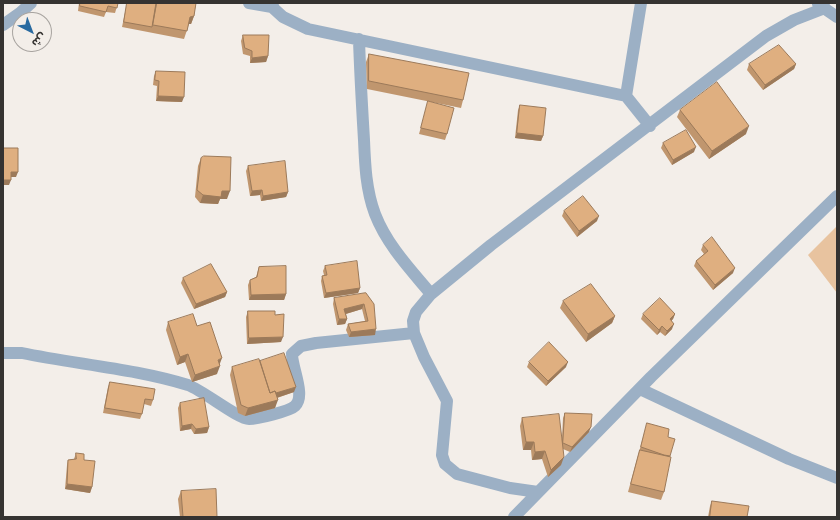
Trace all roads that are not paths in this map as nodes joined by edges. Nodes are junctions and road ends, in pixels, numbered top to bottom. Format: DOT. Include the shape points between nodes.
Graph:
graph roads {
  1 [pos="31,3"];
  2 [pos="249,3"];
  3 [pos="641,3"];
  4 [pos="272,5"];
  5 [pos="829,10"];
  6 [pos="3,25"];
  7 [pos="359,39"];
  8 [pos="626,96"];
  9 [pos="650,126"];
  10 [pos="837,196"];
  11 [pos="430,294"];
  12 [pos="414,333"];
  13 [pos="3,354"];
  14 [pos="640,389"];
  15 [pos="837,478"];
  16 [pos="538,492"];
  17 [pos="514,517"];
  1 -- 6 [label="street"];
  2 -- 4 [label="street"];
  3 -- 8 [label="street"];
  4 -- 7 [label="street" via="283,17 308,28"];
  5 -- 9 [label="street" via="808,13 780,26"];
  7 -- 8 [label="street"];
  7 -- 11 [label="street" via="364,155 369,197 386,237"];
  8 -- 9 [label="street"];
  9 -- 11 [label="street" via="491,244"];
  10 -- 14 [label="street"];
  11 -- 12 [label="street" via="416,312 413,321"];
  12 -- 13 [label="street" via="301,346 292,354 300,393 298,403 289,410 248,419 239,416 199,390 172,381 22,353"];
  12 -- 16 [label="street" via="447,401 442,455 445,464 457,474 510,488"];
  14 -- 15 [label="street" via="789,459"];
  14 -- 16 [label="street"];
  16 -- 17 [label="street"];
}
